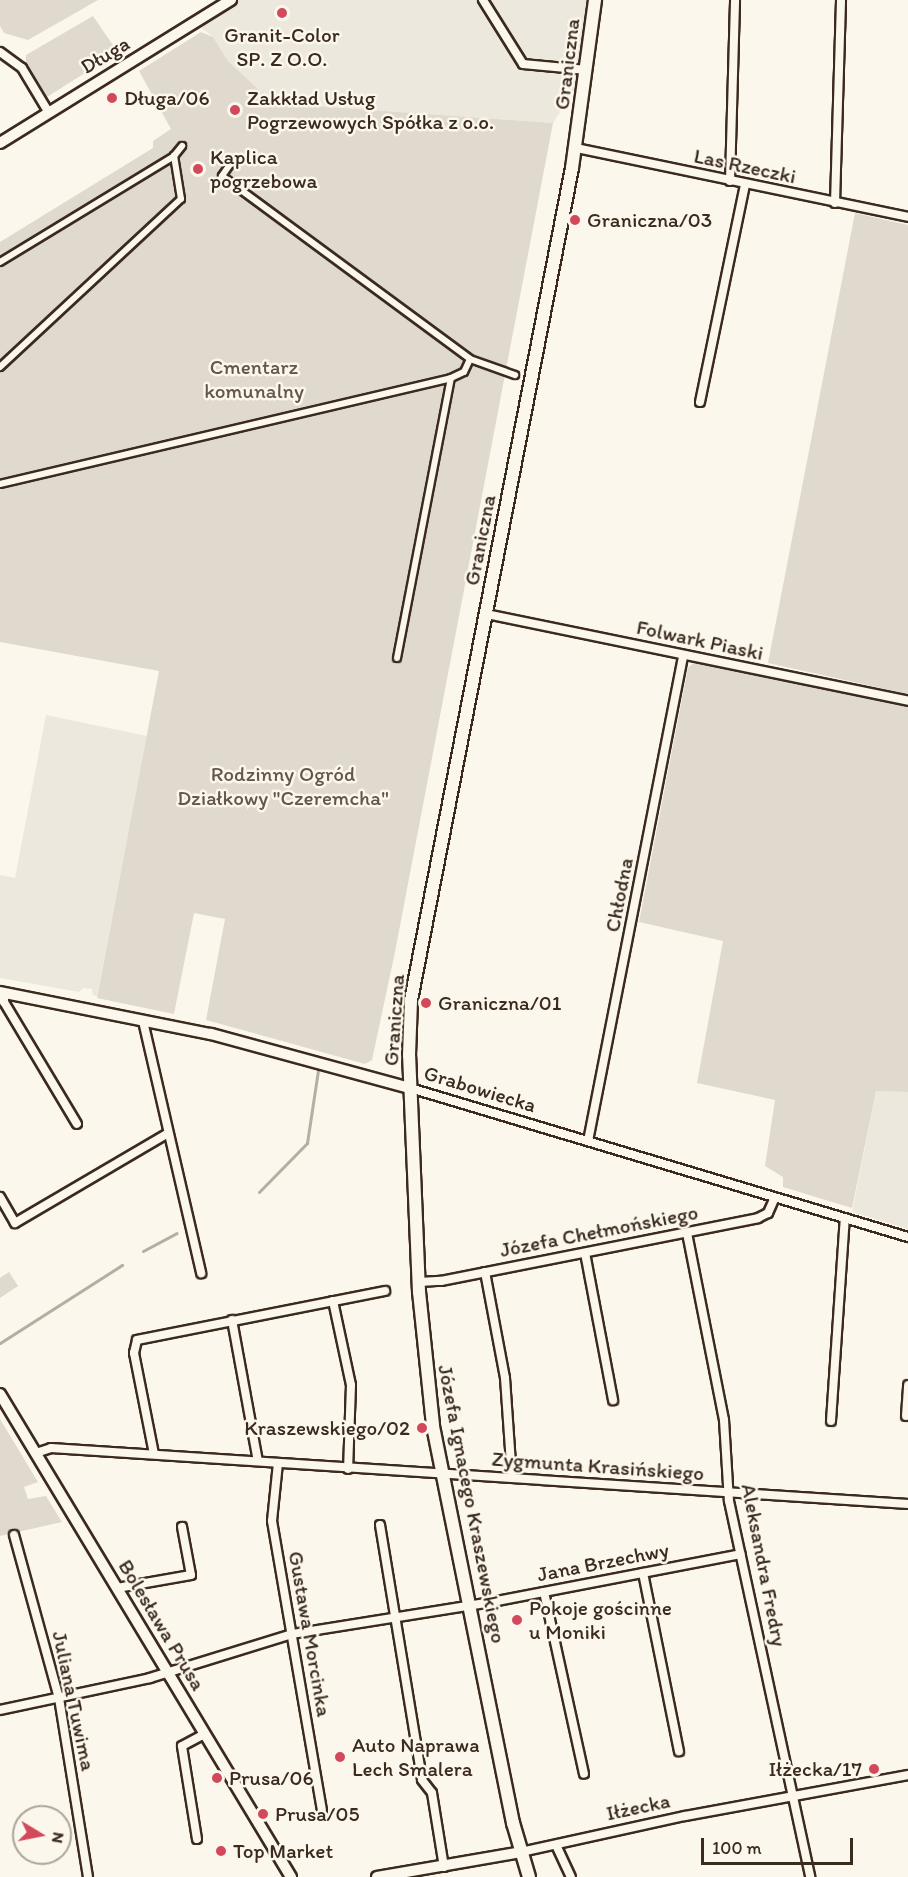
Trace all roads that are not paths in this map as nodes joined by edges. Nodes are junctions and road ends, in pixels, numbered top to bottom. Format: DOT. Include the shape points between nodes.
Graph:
graph roads {
  1 [pos="231,0"];
  2 [pos="483,0"];
  3 [pos="595,0"];
  4 [pos="735,0"];
  5 [pos="841,0"];
  6 [pos="0,52"];
  7 [pos="587,70"];
  8 [pos="49,113"];
  9 [pos="0,143"];
  10 [pos="182,146"];
  11 [pos="576,148"];
  12 [pos="174,156"];
  13 [pos="231,163"];
  14 [pos="730,181"];
  15 [pos="745,184"];
  16 [pos="835,203"];
  17 [pos="908,218"];
  18 [pos="0,262"];
  19 [pos="470,359"];
  20 [pos="0,366"];
  21 [pos="514,375"];
  22 [pos="451,378"];
  23 [pos="700,402"];
  24 [pos="0,484"];
  25 [pos="486,614"];
  26 [pos="683,655"];
  27 [pos="397,658"];
  28 [pos="908,701"];
  29 [pos="2,992"];
  30 [pos="143,1020"];
  31 [pos="410,1088"];
  32 [pos="77,1124"];
  33 [pos="167,1134"];
  34 [pos="588,1141"];
  35 [pos="0,1197"];
  36 [pos="775,1197"];
  37 [pos="845,1218"];
  38 [pos="687,1233"];
  39 [pos="908,1237"];
  40 [pos="585,1252"];
  41 [pos="485,1272"];
  42 [pos="201,1273"];
  43 [pos="419,1282"];
  44 [pos="386,1291"];
  45 [pos="333,1301"];
  46 [pos="232,1320"];
  47 [pos="908,1385"];
  48 [pos="0,1394"];
  49 [pos="613,1400"];
  50 [pos="906,1416"];
  51 [pos="831,1421"];
  52 [pos="36,1453"];
  53 [pos="154,1455"];
  54 [pos="258,1461"];
  55 [pos="278,1463"];
  56 [pos="348,1469"];
  57 [pos="442,1476"];
  58 [pos="512,1478"];
  59 [pos="728,1492"];
  60 [pos="908,1504"];
  61 [pos="380,1525"];
  62 [pos="182,1527"];
  63 [pos="14,1535"];
  64 [pos="741,1554"];
  65 [pos="643,1573"];
  66 [pos="117,1588"];
  67 [pos="543,1592"];
  68 [pos="471,1603"];
  69 [pos="395,1617"];
  70 [pos="292,1634"];
  71 [pos="168,1672"];
  72 [pos="59,1698"];
  73 [pos="0,1710"];
  74 [pos="205,1734"];
  75 [pos="679,1751"];
  76 [pos="584,1774"];
  77 [pos="908,1775"];
  78 [pos="791,1798"];
  79 [pos="322,1810"];
  80 [pos="197,1839"];
  81 [pos="556,1845"];
  82 [pos="521,1852"];
  83 [pos="444,1867"];
  84 [pos="88,1877"];
  85 [pos="291,1877"];
  86 [pos="376,1877"];
  87 [pos="529,1877"];
  88 [pos="571,1877"];
  89 [pos="810,1877"];
  1 -- 8 [label="street, Długa"];
  2 -- 7 [label="street" via="523,64"];
  3 -- 7 [label="main road, Graniczna"];
  4 -- 14 [label="street"];
  5 -- 16 [label="street"];
  6 -- 8 [label="street" via="22,68"];
  7 -- 11 [label="main road, Graniczna"];
  8 -- 9 [label="street, Długa"];
  10 -- 12 [label="street"];
  11 -- 14 [label="street, Las Rzeczki"];
  11 -- 25 [label="main road, Graniczna"];
  12 -- 18 [label="street"];
  12 -- 20 [label="street" via="181,199"];
  13 -- 19 [label="street" via="222,176"];
  14 -- 15 [label="street, Las Rzeczki"];
  15 -- 16 [label="street, Las Rzeczki"];
  15 -- 23 [label="street"];
  16 -- 17 [label="street, Las Rzeczki"];
  19 -- 21 [label="street"];
  19 -- 22 [label="street" via="464,372"];
  22 -- 24 [label="street"];
  22 -- 27 [label="street"];
  25 -- 26 [label="street, Folwark Piaski"];
  25 -- 31 [label="main road, Graniczna" via="411,999"];
  26 -- 28 [label="street, Folwark Piaski"];
  26 -- 34 [label="street, Chłodna"];
  29 -- 30 [label="street, Grabowiecka"];
  29 -- 32 [label="street" via="4,1002"];
  30 -- 31 [label="street, Grabowiecka" via="263,1046"];
  30 -- 33 [label="street"];
  31 -- 34 [label="street, Grabowiecka"];
  31 -- 43 [label="main road, Józefa Ignacego Kraszewskiego"];
  33 -- 35 [label="street" via="15,1222"];
  33 -- 42 [label="street"];
  34 -- 36 [label="street, Grabowiecka"];
  36 -- 37 [label="street, Grabowiecka"];
  36 -- 38 [label="street, Józefa Chełmońskiego" via="768,1213 758,1218"];
  37 -- 39 [label="street, Grabowiecka"];
  37 -- 51 [label="street"];
  38 -- 40 [label="street, Józefa Chełmońskiego"];
  38 -- 59 [label="street, Aleksandra Fredry" via="724,1420"];
  40 -- 41 [label="street, Józefa Chełmońskiego"];
  40 -- 49 [label="street"];
  41 -- 43 [label="street, Józefa Chełmońskiego"];
  41 -- 58 [label="street" via="505,1378"];
  43 -- 57 [label="main road, Józefa Ignacego Kraszewskiego" via="425,1369"];
  44 -- 45 [label="street"];
  45 -- 46 [label="street"];
  45 -- 56 [label="street" via="351,1385"];
  46 -- 53 [label="street" via="142,1337 134,1346"];
  46 -- 54 [label="street"];
  47 -- 50 [label="street"];
  48 -- 52 [label="street, Bolesława Prusa"];
  52 -- 53 [label="street, Zygmunta Krasińskiego" via="51,1448"];
  52 -- 66 [label="street, Bolesława Prusa"];
  53 -- 54 [label="street, Zygmunta Krasińskiego"];
  54 -- 55 [label="street, Zygmunta Krasińskiego"];
  55 -- 56 [label="street, Zygmunta Krasińskiego"];
  55 -- 70 [label="street, Gustawa Morcinka" via="272,1521"];
  56 -- 57 [label="street, Zygmunta Krasińskiego"];
  57 -- 58 [label="street, Zygmunta Krasińskiego"];
  57 -- 68 [label="main road, Józefa Ignacego Kraszewskiego"];
  58 -- 59 [label="street, Zygmunta Krasińskiego"];
  59 -- 60 [label="street, Zygmunta Krasińskiego"];
  59 -- 64 [label="street, Aleksandra Fredry"];
  61 -- 69 [label="street"];
  62 -- 66 [label="street" via="191,1575"];
  63 -- 72 [label="street, Juliana Tuwima"];
  64 -- 65 [label="street, Jana Brzechwy"];
  64 -- 78 [label="street, Aleksandra Fredry"];
  65 -- 67 [label="street, Jana Brzechwy"];
  65 -- 75 [label="street"];
  66 -- 71 [label="street, Bolesława Prusa"];
  67 -- 68 [label="street, Jana Brzechwy"];
  67 -- 76 [label="street"];
  68 -- 69 [label="street, Jana Brzechwy"];
  68 -- 82 [label="main road, Józefa Ignacego Kraszewskiego"];
  69 -- 70 [label="street, Jana Brzechwy"];
  69 -- 83 [label="street" via="422,1780 432,1793"];
  70 -- 71 [label="street, Jana Brzechwy"];
  70 -- 79 [label="street, Gustawa Morcinka"];
  71 -- 72 [label="street, Jana Brzechwy"];
  71 -- 74 [label="street, Bolesława Prusa"];
  72 -- 73 [label="street, Jana Brzechwy"];
  72 -- 84 [label="street, Juliana Tuwima"];
  74 -- 80 [label="street" via="182,1746"];
  74 -- 85 [label="street, Bolesława Prusa"];
  77 -- 78 [label="street, Iłżecka"];
  78 -- 81 [label="street, Iłżecka"];
  78 -- 89 [label="street, Aleksandra Fredry"];
  81 -- 82 [label="street, Iłżecka"];
  81 -- 88 [label="street"];
  82 -- 83 [label="street, Iłżecka"];
  82 -- 87 [label="main road, Józefa Ignacego Kraszewskiego"];
  83 -- 86 [label="street, Iłżecka"];
}
